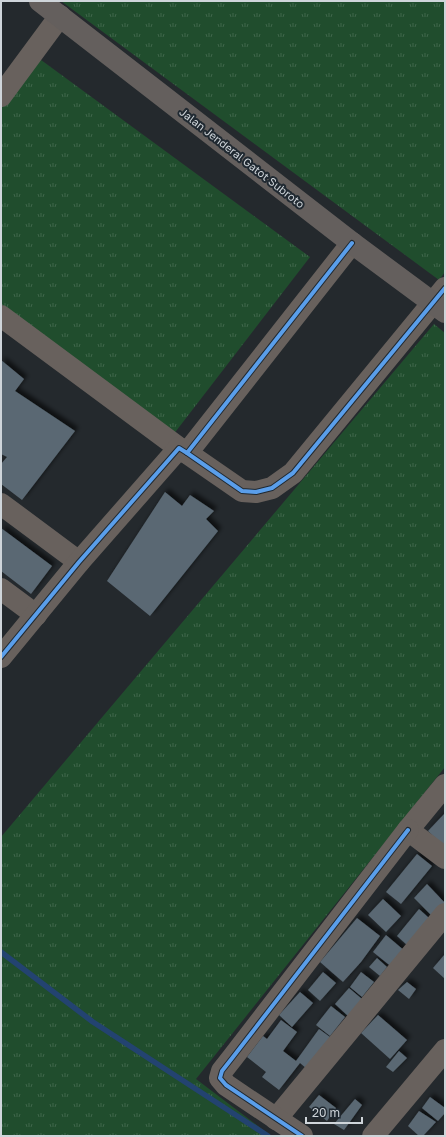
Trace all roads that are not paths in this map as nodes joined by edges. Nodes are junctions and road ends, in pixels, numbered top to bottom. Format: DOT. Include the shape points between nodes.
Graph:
graph roads {
  1 [pos="40,1"];
  2 [pos="60,16"];
  3 [pos="1,96"];
  4 [pos="352,243"];
  5 [pos="441,301"];
  6 [pos="1,316"];
  7 [pos="183,450"];
  8 [pos="1,504"];
  9 [pos="79,562"];
  10 [pos="1,589"];
  11 [pos="36,615"];
  12 [pos="1,657"];
  13 [pos="445,785"];
  14 [pos="408,830"];
  15 [pos="445,858"];
  16 [pos="445,914"];
  17 [pos="445,1050"];
  18 [pos="276,1119"];
  19 [pos="302,1136"];
  20 [pos="373,1136"];
  1 -- 2 [label="highway, Jalan Jenderal Gatot Subroto"];
  2 -- 3 [label="street"];
  2 -- 4 [label="highway, Jalan Jenderal Gatot Subroto"];
  4 -- 5 [label="highway, Jalan Jenderal Gatot Subroto"];
  4 -- 7 [label="street"];
  5 -- 7 [label="street" via="292,473 272,488 256,492 242,491"];
  6 -- 7 [label="street"];
  7 -- 9 [label="street"];
  8 -- 9 [label="street"];
  9 -- 11 [label="street"];
  10 -- 11 [label="street"];
  11 -- 12 [label="street"];
  13 -- 14 [label="street"];
  14 -- 15 [label="street"];
  14 -- 18 [label="street" via="222,1071 220,1078 226,1085"];
  16 -- 18 [label="street"];
  17 -- 20 [label="street"];
  18 -- 19 [label="street"];
}
